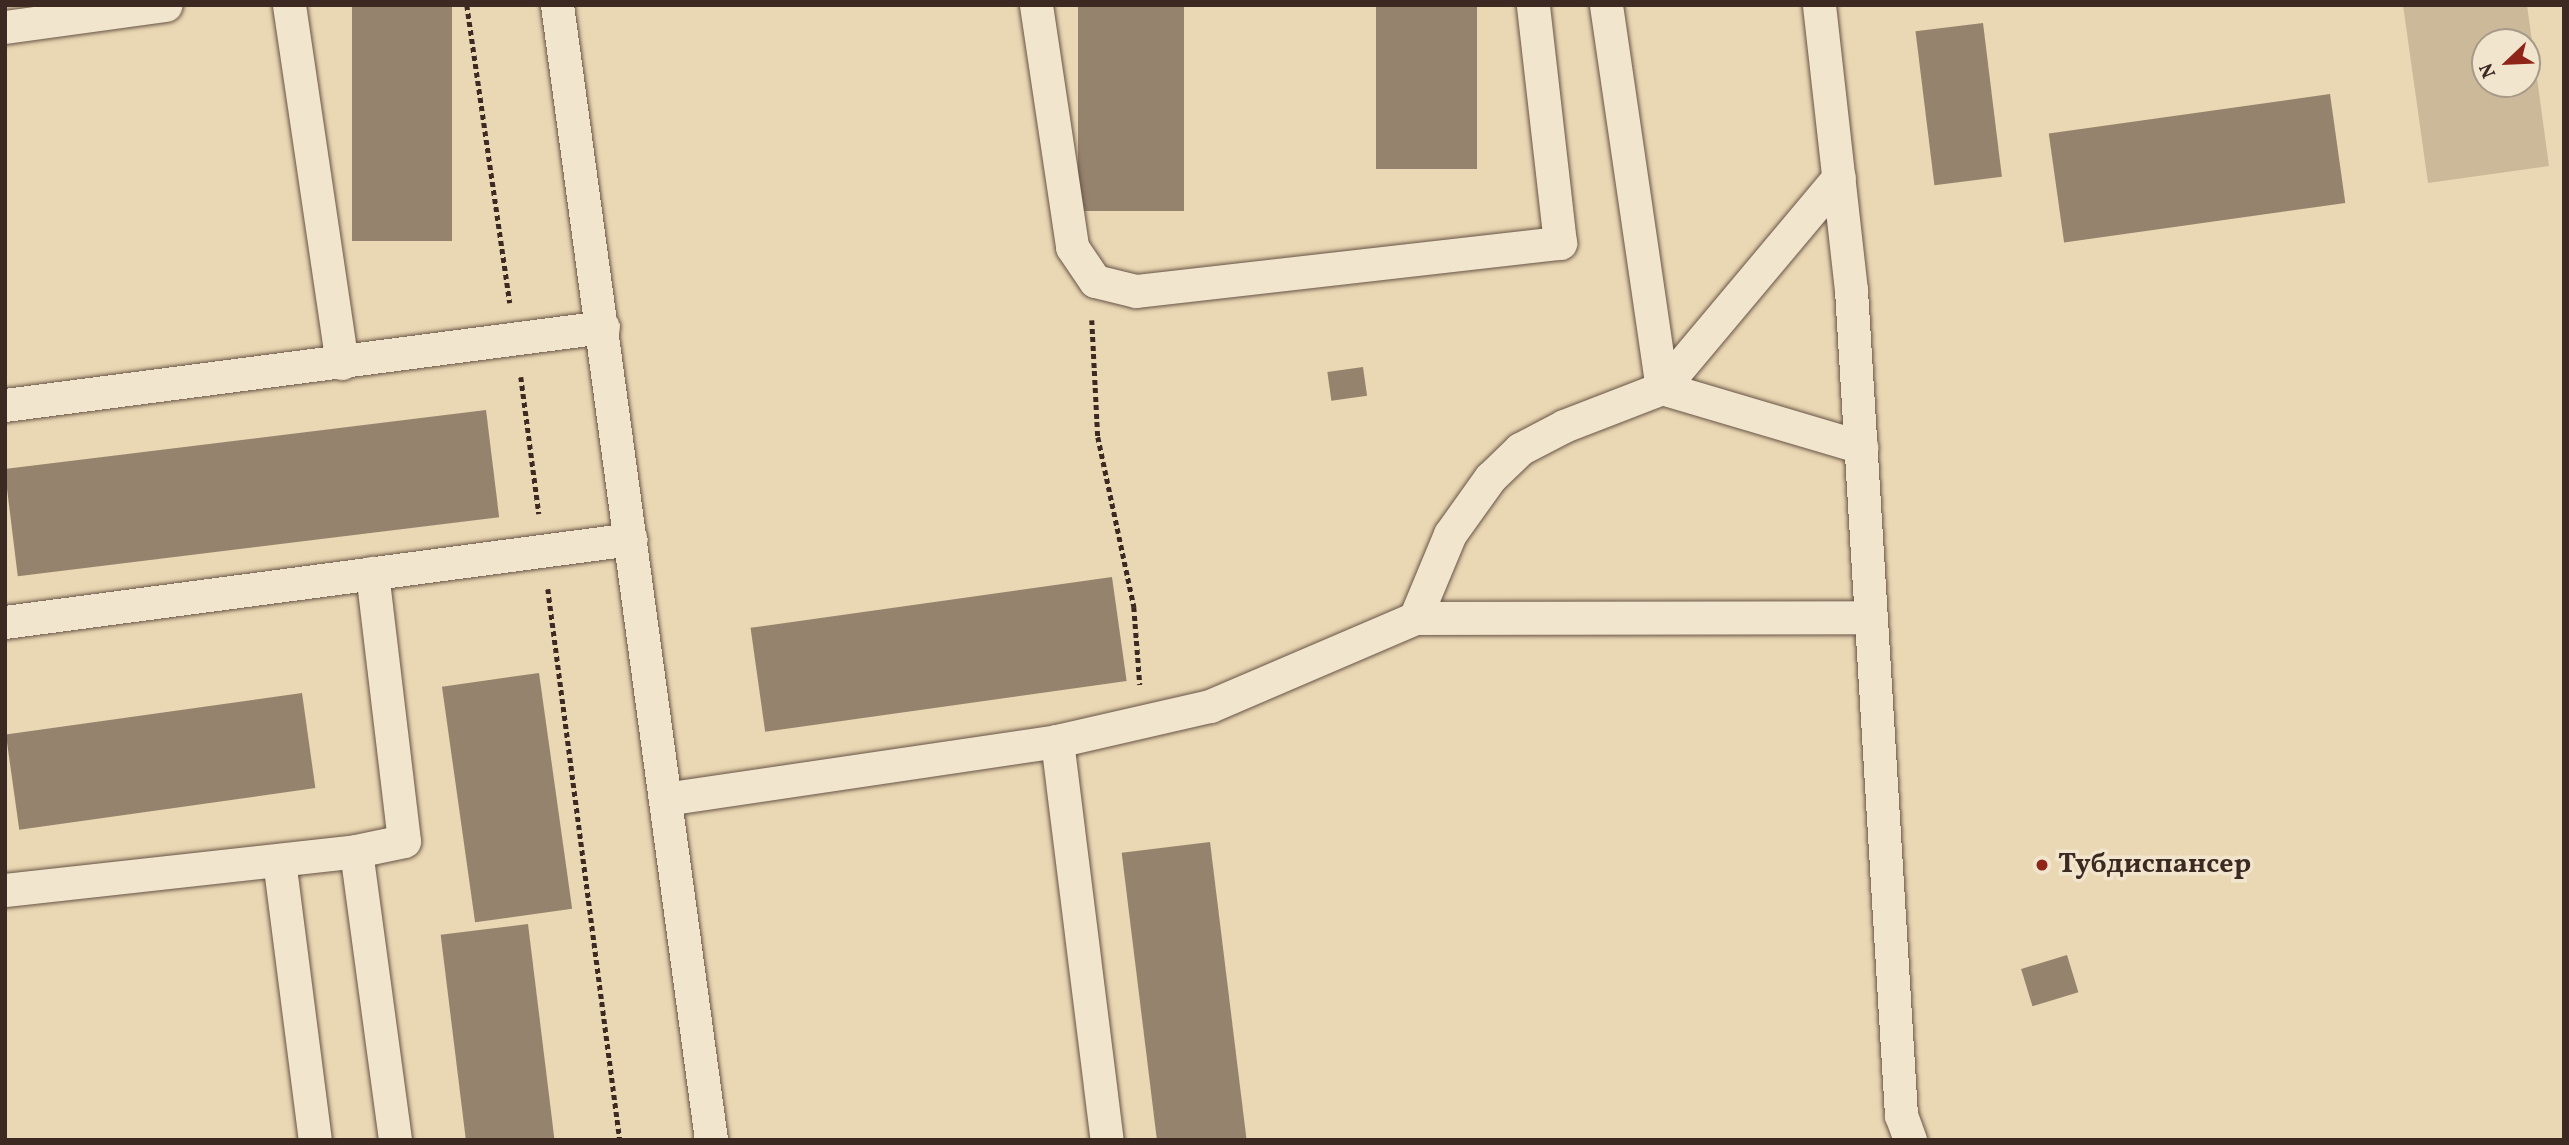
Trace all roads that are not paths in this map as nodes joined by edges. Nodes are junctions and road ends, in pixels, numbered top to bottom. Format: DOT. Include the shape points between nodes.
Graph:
graph roads {
  1 [pos="165,5"];
  2 [pos="289,5"];
  3 [pos="557,5"];
  4 [pos="1035,5"];
  5 [pos="1533,5"];
  6 [pos="1606,5"];
  7 [pos="1819,5"];
  8 [pos="5,27"];
  9 [pos="1839,177"];
  10 [pos="603,327"];
  11 [pos="342,363"];
  12 [pos="1662,388"];
  13 [pos="5,405"];
  14 [pos="1861,447"];
  15 [pos="631,540"];
  16 [pos="372,573"];
  17 [pos="1871,617"];
  18 [pos="1415,618"];
  19 [pos="5,622"];
  20 [pos="1057,741"];
  21 [pos="665,799"];
  22 [pos="356,851"];
  23 [pos="278,860"];
  24 [pos="5,890"];
  25 [pos="315,1140"];
  26 [pos="395,1140"];
  27 [pos="710,1140"];
  28 [pos="1107,1140"];
  29 [pos="1910,1140"];
  1 -- 8 [label="street"];
  2 -- 11 [label="street"];
  3 -- 10 [label="street"];
  4 -- 5 [label="street" via="1063,215 1072,247 1095,281 1136,290 1560,243"];
  6 -- 12 [label="street"];
  7 -- 9 [label="street"];
  9 -- 12 [label="street"];
  9 -- 14 [label="street" via="1852,290"];
  10 -- 11 [label="street"];
  10 -- 15 [label="street"];
  11 -- 13 [label="street"];
  12 -- 14 [label="street"];
  12 -- 18 [label="street" via="1564,426 1520,449 1490,478 1450,534"];
  14 -- 17 [label="street"];
  15 -- 16 [label="street"];
  15 -- 21 [label="street"];
  16 -- 19 [label="street"];
  16 -- 22 [label="street" via="404,841"];
  17 -- 18 [label="street"];
  17 -- 29 [label="street" via="1901,1115"];
  18 -- 20 [label="street" via="1210,706"];
  20 -- 21 [label="street"];
  20 -- 28 [label="street"];
  21 -- 27 [label="street"];
  22 -- 23 [label="street"];
  22 -- 26 [label="street"];
  23 -- 24 [label="street"];
  23 -- 25 [label="street"];
}
